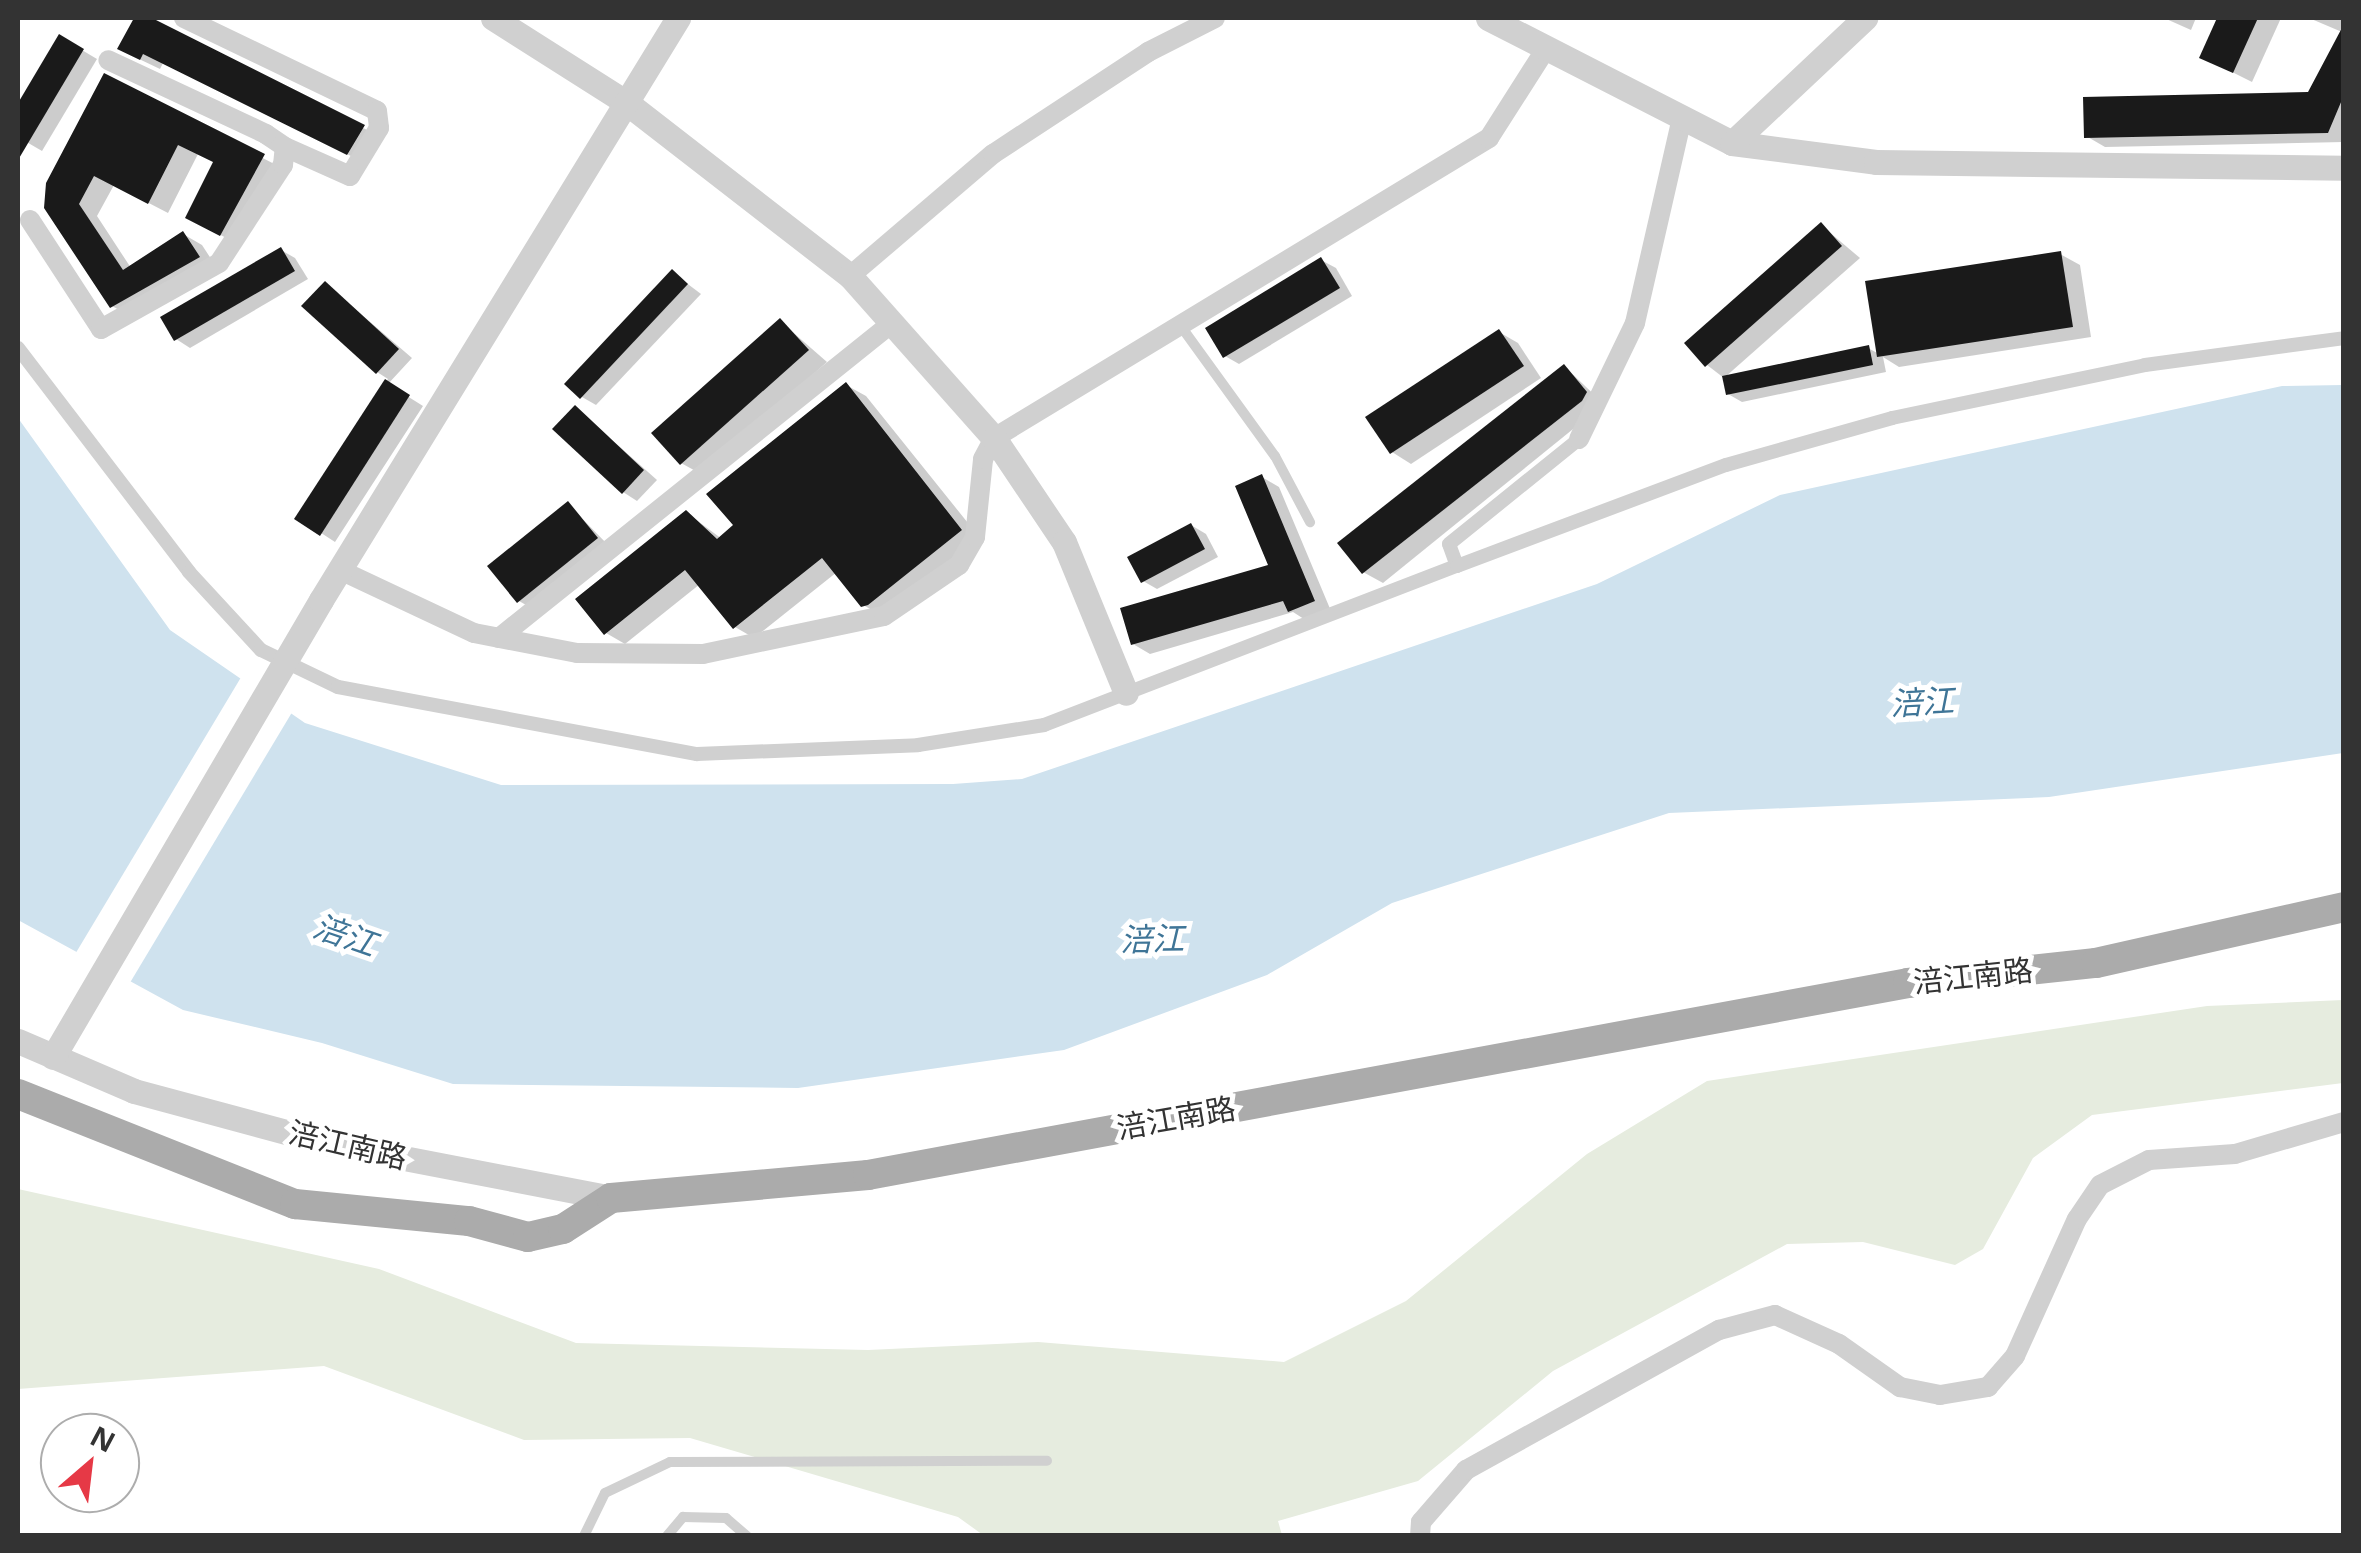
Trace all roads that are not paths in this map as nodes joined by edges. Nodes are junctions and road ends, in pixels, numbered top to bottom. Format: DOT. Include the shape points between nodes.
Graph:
graph roads {
  1 [pos="184,18"];
  2 [pos="493,18"];
  3 [pos="678,18"];
  4 [pos="1215,18"];
  5 [pos="1488,18"];
  6 [pos="1865,18"];
  7 [pos="1545,50"];
  8 [pos="108,60"];
  9 [pos="627,103"];
  10 [pos="1680,122"];
  11 [pos="1732,143"];
  12 [pos="285,147"];
  13 [pos="2344,168"];
  14 [pos="30,220"];
  15 [pos="850,276"];
  16 [pos="892,323"];
  17 [pos="1180,325"];
  18 [pos="2344,338"];
  19 [pos="18,348"];
  20 [pos="994,438"];
  21 [pos="1578,439"];
  22 [pos="1310,522"];
  23 [pos="1457,566"];
  24 [pos="340,570"];
  25 [pos="499,638"];
  26 [pos="1126,693"];
  27 [pos="2344,907"];
  28 [pos="18,1042"];
  29 [pos="52,1057"];
  30 [pos="18,1094"];
  31 [pos="2344,1122"];
  32 [pos="611,1198"];
  33 [pos="1047,1461"];
  34 [pos="584,1536"];
  35 [pos="667,1536"];
  36 [pos="747,1536"];
  37 [pos="1420,1536"];
  1 -- 12 [label="street" via="377,111 379,128 350,176"];
  2 -- 9 [label="street"];
  3 -- 9 [label="street"];
  4 -- 15 [label="street" via="1148,52 993,154"];
  5 -- 7 [label="street"];
  6 -- 11 [label="street"];
  7 -- 10 [label="street"];
  7 -- 17 [label="street" via="1490,138"];
  8 -- 12 [label="street"];
  9 -- 15 [label="street"];
  9 -- 24 [label="street"];
  10 -- 11 [label="street"];
  10 -- 21 [label="street" via="1635,323"];
  11 -- 13 [label="street" via="1876,162"];
  12 -- 14 [label="street" via="283,165 219,263 112,326 100,329"];
  15 -- 16 [label="street"];
  16 -- 20 [label="street"];
  16 -- 25 [label="street"];
  17 -- 20 [label="street"];
  17 -- 22 [label="lane" via="1275,456"];
  18 -- 23 [label="street" via="2146,364 1876,422 1726,464"];
  19 -- 26 [label="street" via="189,572 261,650 338,688 697,754 918,745 1044,724"];
  20 -- 25 [label="street" via="983,459 975,537 958,565 935,587 884,616 703,654 577,654"];
  20 -- 26 [label="street" via="1064,542"];
  21 -- 23 [label="street" via="1449,544"];
  23 -- 26 [label="street"];
  24 -- 25 [label="street"];
  24 -- 29 [label="street"];
  27 -- 32 [label="main road, 涪江南路" via="2096,962 1908,982 868,1175"];
  28 -- 29 [label="street, 涪江南路"];
  29 -- 32 [label="street, 涪江南路" via="134,1091 331,1144"];
  30 -- 32 [label="main road" via="295,1204 469,1221 528,1236 563,1230"];
  31 -- 37 [label="street" via="2235,1154 2149,1160 2100,1185 2077,1219 2015,1356 1988,1388 1940,1396 1900,1387 1839,1344 1775,1315 1719,1330 1466,1470 1421,1522"];
  33 -- 34 [label="lane" via="670,1462 605,1493"];
  35 -- 36 [label="lane" via="682,1517 726,1518"];
}
